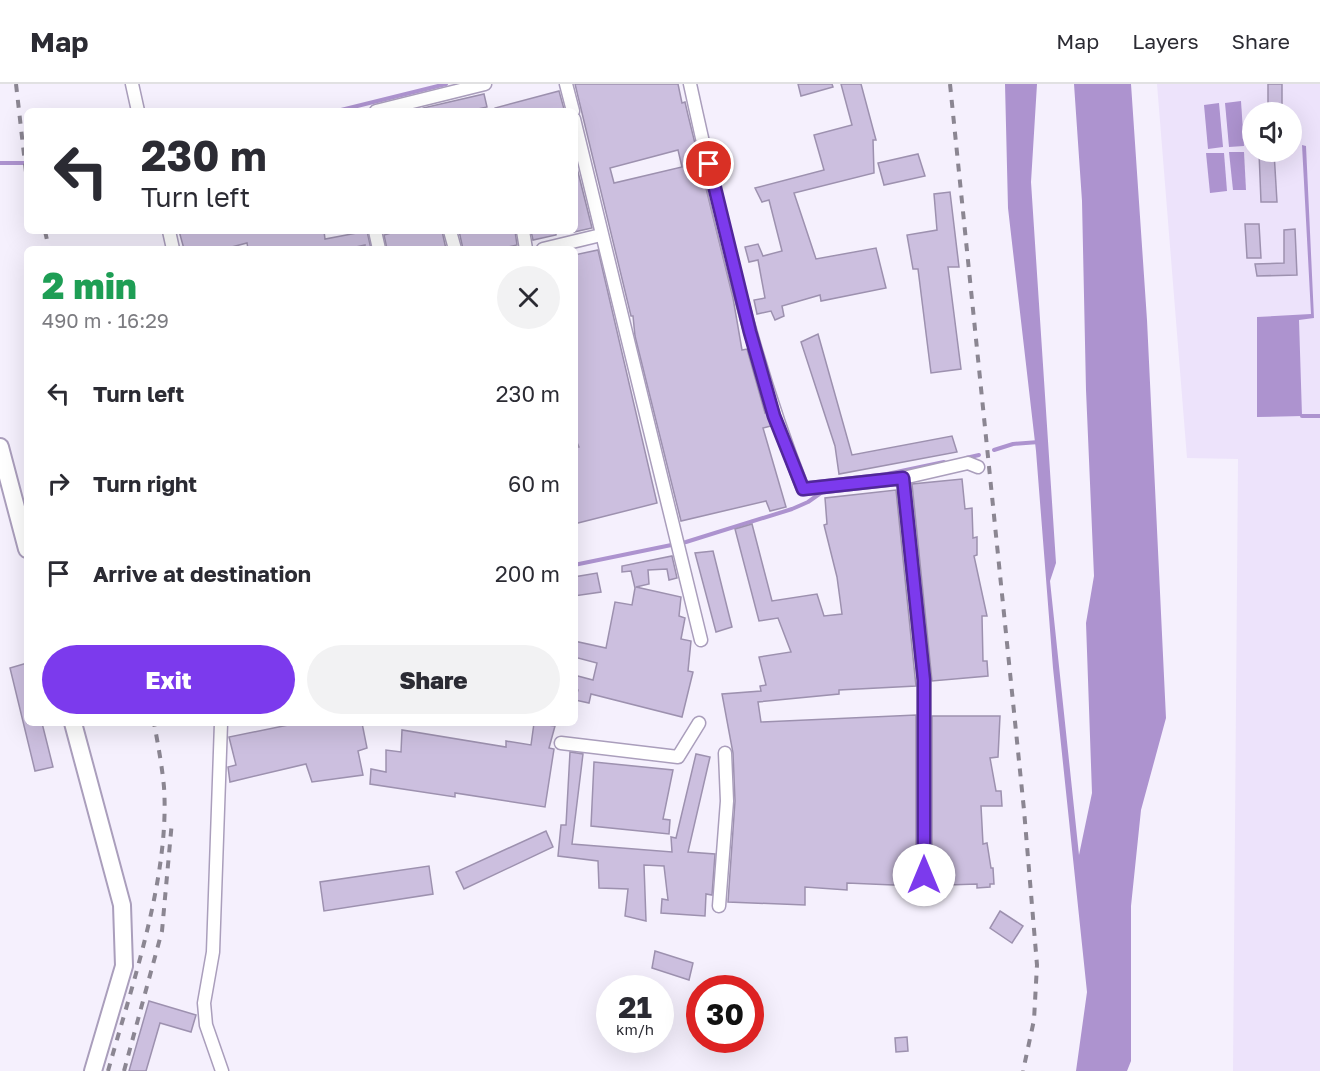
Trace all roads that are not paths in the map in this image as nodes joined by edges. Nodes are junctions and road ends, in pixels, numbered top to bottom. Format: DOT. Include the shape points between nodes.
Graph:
graph roads {
  1 [pos="132,84"];
  2 [pos="485,84"];
  3 [pos="566,84"];
  4 [pos="690,84"];
  5 [pos="418,105"];
  6 [pos="137,108"];
  7 [pos="397,108"];
  8 [pos="572,108"];
  9 [pos="578,136"];
  10 [pos="601,235"];
  11 [pos="555,246"];
  12 [pos="0,447"];
  13 [pos="978,467"];
  14 [pos="903,478"];
  15 [pos="24,538"];
  16 [pos="701,640"];
  17 [pos="699,723"];
  18 [pos="74,726"];
  19 [pos="220,726"];
  20 [pos="561,743"];
  21 [pos="725,753"];
  22 [pos="924,875"];
  23 [pos="719,906"];
  24 [pos="93,1071"];
  25 [pos="222,1071"];
  1 -- 6 [label="street"];
  2 -- 5 [label="street"];
  3 -- 8 [label="street"];
  4 -- 14 [label="street" via="750,332 774,416 803,489"];
  5 -- 7 [label="street"];
  9 -- 10 [label="street"];
  10 -- 11 [label="street"];
  10 -- 16 [label="street"];
  12 -- 15 [label="main road"];
  13 -- 14 [label="street" via="968,463"];
  14 -- 22 [label="street" via="924,680"];
  17 -- 20 [label="street" via="678,757"];
  18 -- 24 [label="main road" via="122,915 124,966"];
  19 -- 25 [label="street" via="213,952 204,1004 206,1025"];
  21 -- 23 [label="street" via="728,801"];
}
